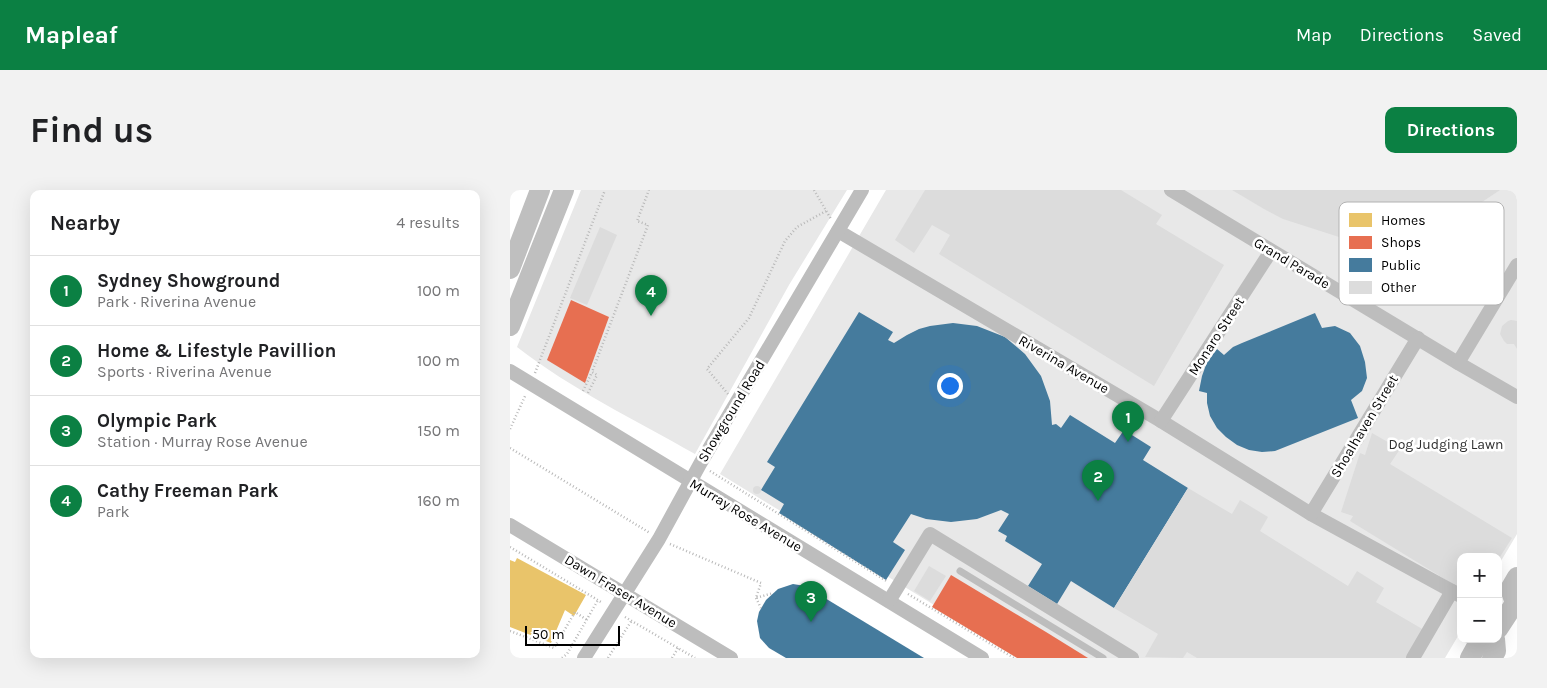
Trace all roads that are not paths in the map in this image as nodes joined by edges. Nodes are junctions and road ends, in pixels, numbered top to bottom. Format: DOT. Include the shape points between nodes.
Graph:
graph roads {
  1 [pos="540,190"];
  2 [pos="564,190"];
  3 [pos="862,190"];
  4 [pos="1171,190"];
  5 [pos="838,231"];
  6 [pos="1271,251"];
  7 [pos="1517,265"];
  8 [pos="510,269"];
  9 [pos="1504,287"];
  10 [pos="1339,291"];
  11 [pos="1362,305"];
  12 [pos="1493,305"];
  13 [pos="510,326"];
  14 [pos="1418,338"];
  15 [pos="1458,363"];
  16 [pos="510,371"];
  17 [pos="1517,397"];
  18 [pos="1161,421"];
  19 [pos="690,482"];
  20 [pos="1311,514"];
  21 [pos="510,525"];
  22 [pos="960,571"];
  23 [pos="1517,577"];
  24 [pos="1456,593"];
  25 [pos="624,594"];
  26 [pos="889,601"];
  27 [pos="1516,602"];
  28 [pos="1502,620"];
  29 [pos="1478,643"];
  30 [pos="1495,643"];
  31 [pos="584,658"];
  32 [pos="731,658"];
  33 [pos="982,658"];
  34 [pos="1103,658"];
  35 [pos="1132,658"];
  36 [pos="1412,658"];
  37 [pos="1470,658"];
  38 [pos="1492,658"];
  1 -- 8 [label="street"];
  2 -- 13 [label="street"];
  3 -- 5 [label="street, Showground Road"];
  4 -- 6 [label="street, Grand Parade"];
  5 -- 18 [label="street, Riverina Avenue"];
  5 -- 19 [label="street, Showground Road"];
  6 -- 10 [label="street, Grand Parade"];
  6 -- 18 [label="street, Monaro Street"];
  7 -- 9 [label="street"];
  11 -- 14 [label="street, Grand Parade"];
  12 -- 15 [label="street"];
  14 -- 15 [label="street, Grand Parade"];
  14 -- 20 [label="street, Shoalhaven Street"];
  15 -- 17 [label="street, Grand Parade"];
  16 -- 19 [label="street, Murray Rose Avenue"];
  18 -- 20 [label="street, Riverina Avenue"];
  19 -- 25 [label="street, Showground Road"];
  19 -- 26 [label="street, Murray Rose Avenue"];
  20 -- 24 [label="street, Riverina Avenue"];
  21 -- 25 [label="street, Dawn Fraser Avenue"];
  22 -- 34 [label="lane"];
  23 -- 27 [label="street" via="1510,589"];
  24 -- 36 [label="street"];
  25 -- 31 [label="street, Showground Road"];
  25 -- 32 [label="street, Dawn Fraser Avenue"];
  26 -- 33 [label="street, Murray Rose Avenue"];
  26 -- 35 [label="street" via="930,534"];
  27 -- 28 [label="street"];
  29 -- 37 [label="street"];
  30 -- 38 [label="street"];
}
